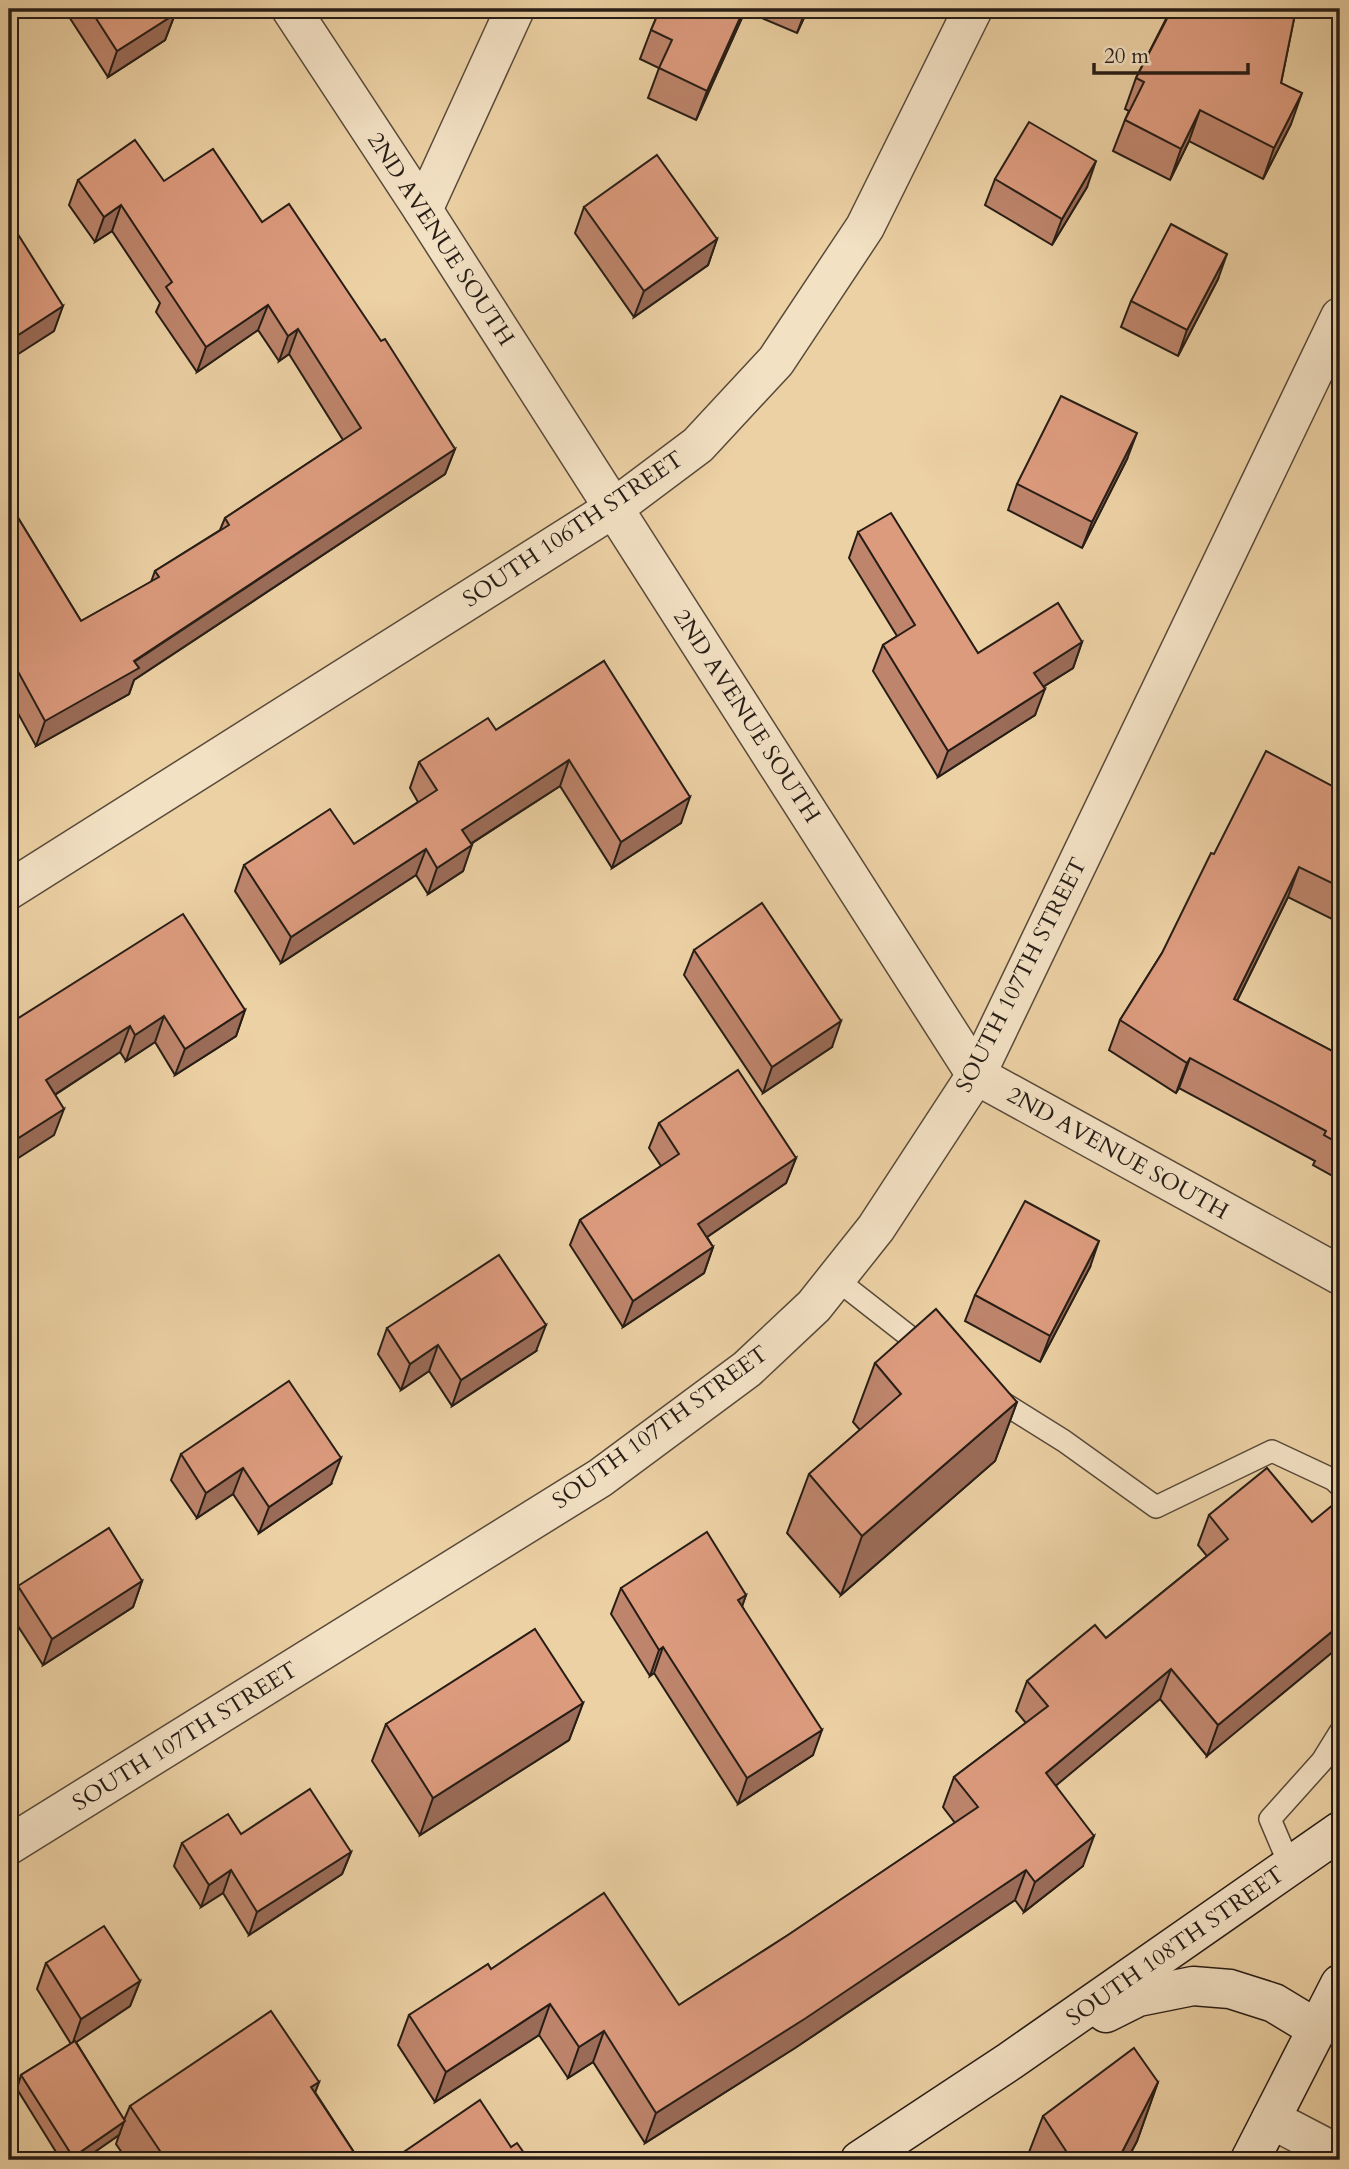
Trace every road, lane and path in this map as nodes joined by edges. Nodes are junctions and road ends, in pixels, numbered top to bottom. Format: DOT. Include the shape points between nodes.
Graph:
graph roads {
  1 [pos="292,9"];
  2 [pos="515,9"];
  3 [pos="973,9"];
  4 [pos="423,210"];
  5 [pos="1340,317"];
  6 [pos="614,508"];
  7 [pos="9,890"];
  8 [pos="976,1075"];
  9 [pos="1340,1275"];
  10 [pos="836,1279"];
  11 [pos="946,1364"];
  12 [pos="979,1388"];
  13 [pos="1340,1486"];
  14 [pos="1340,1732"];
  15 [pos="1340,1831"];
  16 [pos="9,1845"];
  17 [pos="1290,1866"];
  18 [pos="1340,1984"];
  19 [pos="1317,2029"];
  20 [pos="1010,2061"];
  21 [pos="1271,2119"];
  22 [pos="1340,2155"];
  23 [pos="860,2160"];
  24 [pos="1250,2160"];
  1 -- 4 [label="street, 2ND AVENUE SOUTH"];
  2 -- 4 [label="street"];
  3 -- 6 [label="street, SOUTH 106TH STREET" via="864,227 776,361 698,445"];
  4 -- 6 [label="street, 2ND AVENUE SOUTH"];
  5 -- 8 [label="street, SOUTH 107TH STREET"];
  6 -- 7 [label="street, SOUTH 106TH STREET"];
  6 -- 8 [label="street, 2ND AVENUE SOUTH"];
  8 -- 9 [label="street, 2ND AVENUE SOUTH"];
  8 -- 10 [label="street, SOUTH 107TH STREET" via="876,1228"];
  10 -- 11 [label="lane"];
  10 -- 16 [label="street, SOUTH 107TH STREET" via="814,1306 747,1368 600,1478"];
  12 -- 13 [label="lane" via="1156,1507 1272,1451"];
  14 -- 17 [label="lane" via="1322,1761 1270,1819"];
  15 -- 17 [label="street, SOUTH 108TH STREET"];
  17 -- 20 [label="street, SOUTH 108TH STREET"];
  18 -- 19 [label="street"];
  19 -- 20 [label="street, SOUTH 108TH STREET" via="1274,2003 1230,1989 1193,1986 1138,1997"];
  19 -- 21 [label="street"];
  20 -- 23 [label="street, SOUTH 108TH STREET"];
  21 -- 22 [label="street"];
  21 -- 24 [label="street"];
}
